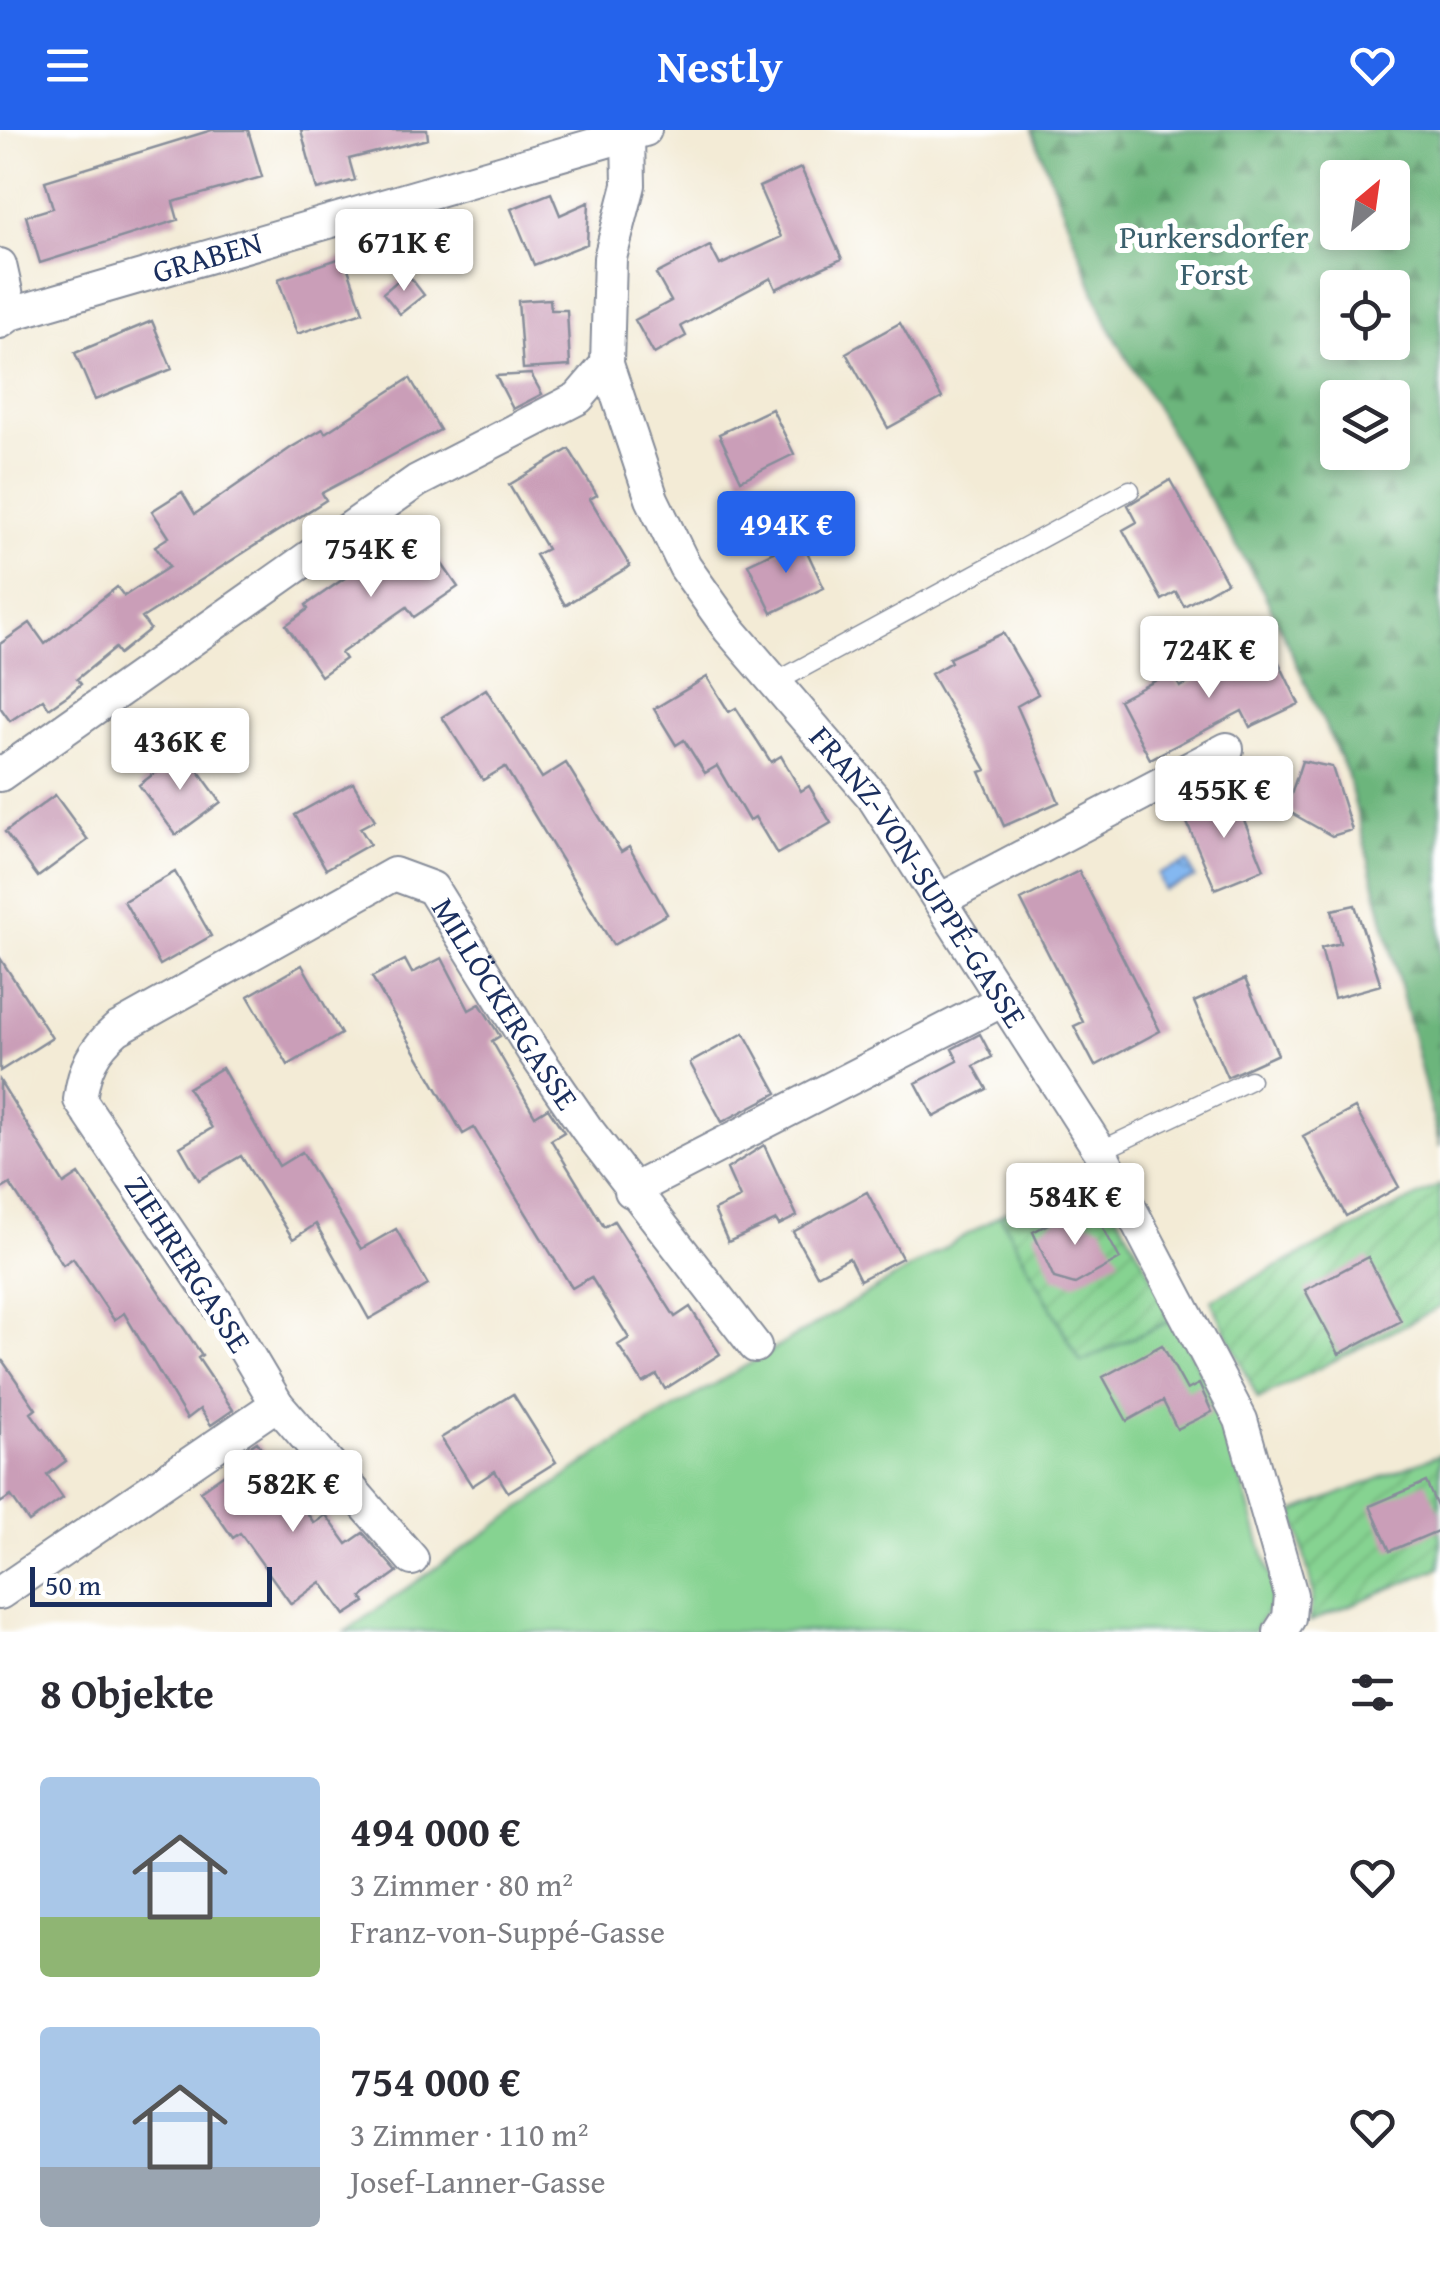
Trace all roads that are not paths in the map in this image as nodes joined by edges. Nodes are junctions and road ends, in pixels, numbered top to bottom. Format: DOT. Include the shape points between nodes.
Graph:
graph roads {
  1 [pos="636,133"];
  2 [pos="0,265"];
  3 [pos="6,318"];
  4 [pos="606,364"];
  5 [pos="1130,490"];
  6 [pos="778,681"];
  7 [pos="1228,749"];
  8 [pos="0,775"];
  9 [pos="940,900"];
  10 [pos="197,987"];
  11 [pos="1004,1000"];
  12 [pos="1250,1080"];
  13 [pos="1100,1151"];
  14 [pos="631,1191"];
  15 [pos="754,1346"];
  16 [pos="277,1404"];
  17 [pos="412,1558"];
  18 [pos="0,1593"];
  19 [pos="1285,1625"];
  1 -- 3 [label="street, GRABEN"];
  1 -- 4 [label="street, FRANZ-VON-SUPPÉ-GASSE" via="610,258"];
  2 -- 3 [label="street"];
  4 -- 6 [label="street, FRANZ-VON-SUPPÉ-GASSE" via="652,499 685,567 729,630"];
  4 -- 8 [label="street" via="578,398 417,481"];
  5 -- 6 [label="lane"];
  6 -- 9 [label="street, FRANZ-VON-SUPPÉ-GASSE" via="873,797"];
  7 -- 9 [label="street"];
  9 -- 11 [label="street, FRANZ-VON-SUPPÉ-GASSE"];
  10 -- 14 [label="street, MILLÖCKERGASSE" via="394,874 432,888 533,1051"];
  10 -- 16 [label="street, ZIEHRERGASSE" via="96,1047 80,1100"];
  11 -- 13 [label="street, FRANZ-VON-SUPPÉ-GASSE"];
  11 -- 14 [label="street"];
  12 -- 13 [label="lane"];
  13 -- 19 [label="street, FRANZ-VON-SUPPÉ-GASSE" via="1241,1420 1288,1578"];
  14 -- 15 [label="street, MILLÖCKERGASSE"];
  16 -- 17 [label="street, ZIEHRERGASSE"];
  16 -- 18 [label="street"];
}
